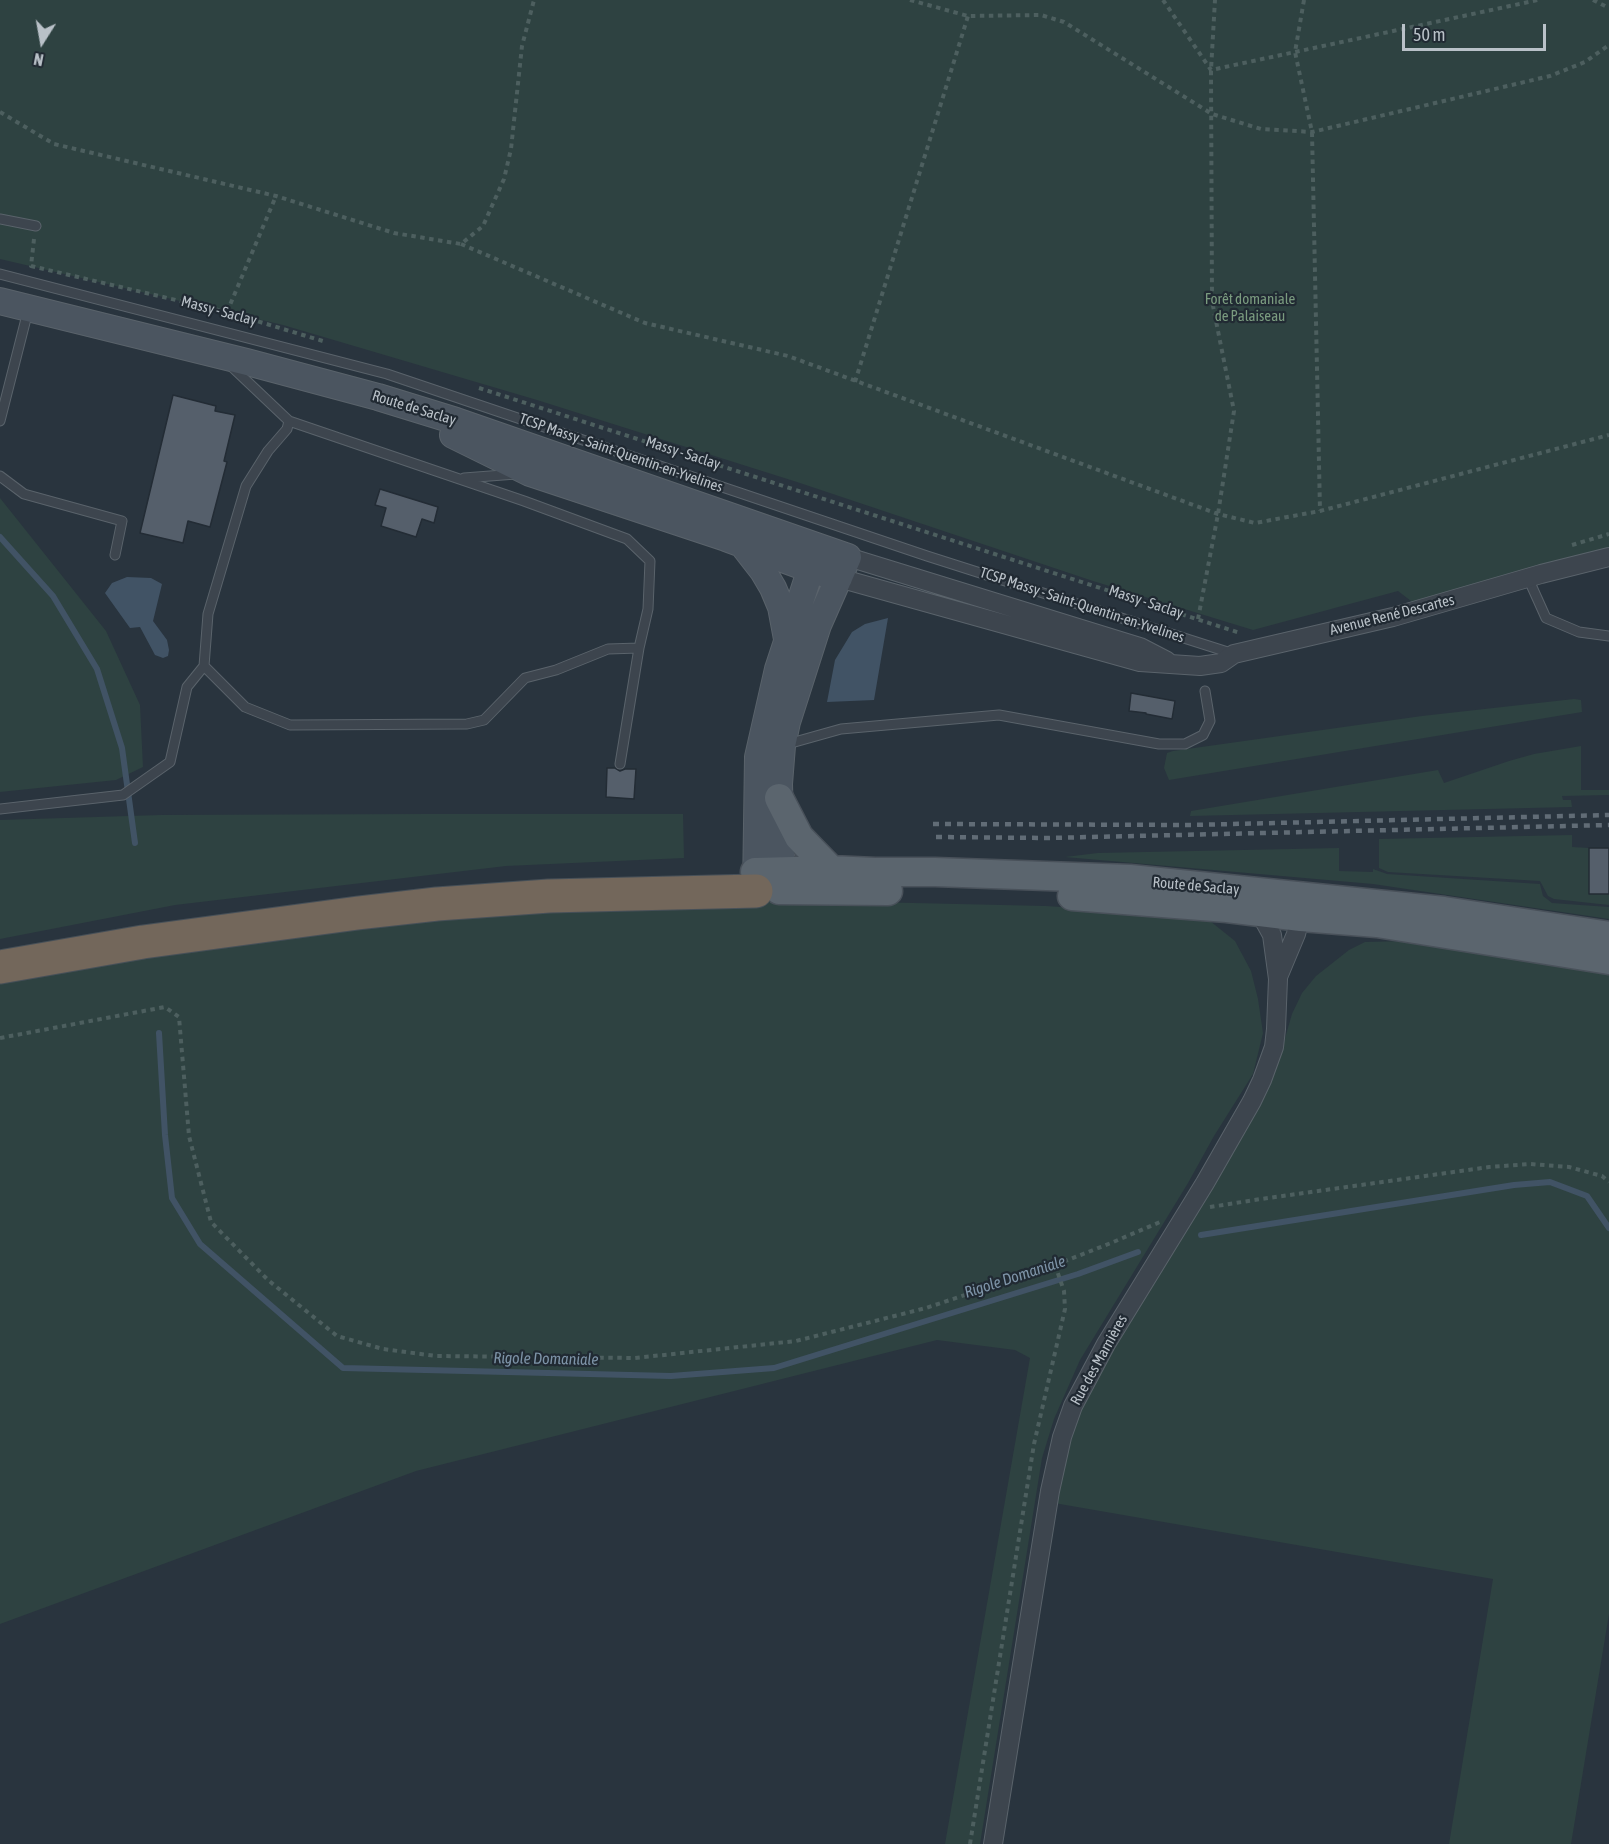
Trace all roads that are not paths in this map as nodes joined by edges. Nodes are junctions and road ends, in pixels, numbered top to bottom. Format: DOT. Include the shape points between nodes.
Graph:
graph roads {
  1 [pos="0,219"];
  2 [pos="36,226"];
  3 [pos="0,274"];
  4 [pos="0,301"];
  5 [pos="28,308"];
  6 [pos="220,356"];
  7 [pos="378,397"];
  8 [pos="0,421"];
  9 [pos="289,421"];
  10 [pos="530,473"];
  11 [pos="0,476"];
  12 [pos="458,478"];
  13 [pos="741,544"];
  14 [pos="115,555"];
  15 [pos="1609,557"];
  16 [pos="814,558"];
  17 [pos="844,568"];
  18 [pos="1528,578"];
  19 [pos="1609,636"];
  20 [pos="788,640"];
  21 [pos="639,648"];
  22 [pos="1234,654"];
  23 [pos="204,666"];
  24 [pos="1205,691"];
  25 [pos="782,746"];
  26 [pos="620,764"];
  27 [pos="779,798"];
  28 [pos="0,809"];
  29 [pos="831,870"];
  30 [pos="769,881"];
  31 [pos="1254,901"];
  32 [pos="1303,906"];
  33 [pos="1609,936"];
  34 [pos="0,948"];
  35 [pos="1609,960"];
  36 [pos="0,967"];
  37 [pos="1278,979"];
  38 [pos="993,1844"];
  1 -- 2 [label="lane"];
  3 -- 22 [label="lane, TCSP Massy - Saint-Quentin-en-Yvelines" via="387,374 927,556"];
  4 -- 5 [label="main road, Route de Saclay"];
  5 -- 6 [label="main road, Route de Saclay"];
  5 -- 8 [label="lane"];
  6 -- 7 [label="main road, Route de Saclay"];
  6 -- 9 [label="lane"];
  7 -- 10 [label="main road"];
  7 -- 16 [label="main road, Route de Saclay" via="456,421"];
  9 -- 12 [label="lane"];
  9 -- 23 [label="lane" via="246,486 208,614"];
  10 -- 12 [label="lane"];
  10 -- 13 [label="main road"];
  11 -- 14 [label="lane" via="24,494 122,521"];
  12 -- 21 [label="lane" via="627,539 650,561 648,609"];
  13 -- 16 [label="main road"];
  13 -- 20 [label="main road" via="773,588"];
  15 -- 18 [label="street, Avenue René Descartes"];
  16 -- 17 [label="main road, Route de Saclay"];
  16 -- 20 [label="main road"];
  17 -- 22 [label="street, Avenue René Descartes" via="1140,647 1174,664 1221,663"];
  17 -- 25 [label="main road" via="818,625"];
  18 -- 19 [label="lane" via="1546,618 1579,632"];
  18 -- 22 [label="street, Avenue René Descartes" via="1393,617"];
  20 -- 30 [label="main road" via="758,757"];
  21 -- 23 [label="lane" via="608,649 525,678 484,720 467,724 290,725 245,707"];
  21 -- 26 [label="lane"];
  23 -- 28 [label="lane" via="187,687 171,762 123,795"];
  24 -- 25 [label="lane" via="1210,721 1203,735 1185,744 1159,744 999,715 841,729"];
  25 -- 27 [label="main road"];
  27 -- 29 [label="main road" via="799,837"];
  27 -- 30 [label="main road"];
  29 -- 30 [label="main road, Route de Saclay"];
  29 -- 31 [label="main road, Route de Saclay" via="1130,879"];
  30 -- 31 [label="main road, Route de Saclay" via="871,891 975,889 1181,904"];
  30 -- 34 [label="highway" via="530,878 135,923"];
  30 -- 36 [label="highway" via="437,904 143,942"];
  31 -- 32 [label="main road, Route de Saclay"];
  31 -- 37 [label="street, Rue des Marnières" via="1272,935"];
  32 -- 33 [label="main road, Route de Saclay" via="1444,911"];
  32 -- 35 [label="main road, Route de Saclay" via="1377,923"];
  32 -- 37 [label="street, Rue des Marnières"];
  37 -- 38 [label="street, Rue des Marnières" via="1274,1047 1262,1080 1072,1406 1048,1501"];
}
